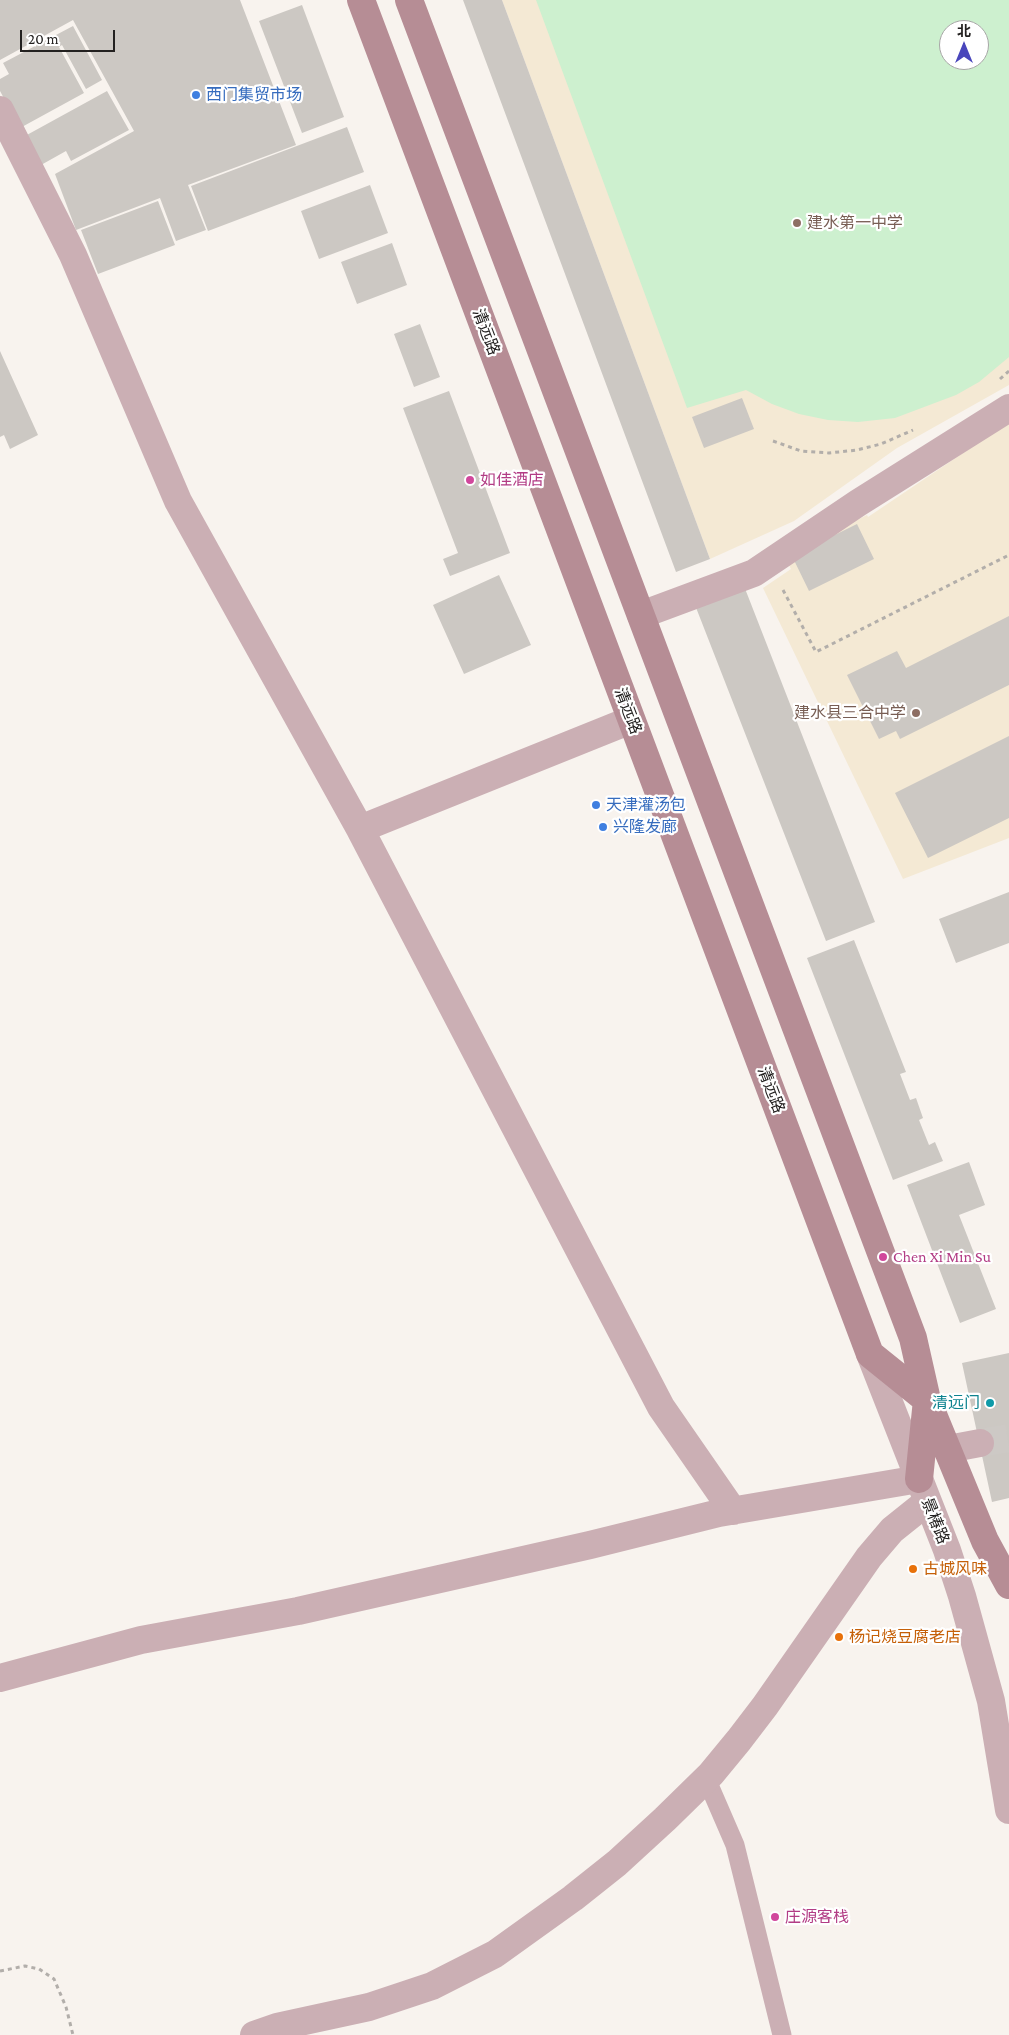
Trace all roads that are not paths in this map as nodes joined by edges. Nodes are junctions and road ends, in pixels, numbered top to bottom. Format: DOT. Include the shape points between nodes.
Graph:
graph roads {
  1 [pos="361,0"];
  2 [pos="409,0"];
  3 [pos="0,110"];
  4 [pos="1009,408"];
  5 [pos="641,615"];
  6 [pos="631,720"];
  7 [pos="360,829"];
  8 [pos="870,1354"];
  9 [pos="927,1400"];
  10 [pos="980,1443"];
  11 [pos="948,1449"];
  12 [pos="923,1491"];
  13 [pos="733,1511"];
  14 [pos="1009,1585"];
  15 [pos="0,1678"];
  16 [pos="706,1778"];
  17 [pos="1009,1810"];
  18 [pos="254,2035"];
  19 [pos="782,2035"];
  1 -- 6 [label="main road, 清远路"];
  2 -- 5 [label="main road"];
  3 -- 7 [label="street" via="73,254 178,502"];
  4 -- 5 [label="street" via="858,502 754,573"];
  5 -- 9 [label="main road" via="912,1338"];
  6 -- 7 [label="street"];
  6 -- 8 [label="main road, 清远路"];
  7 -- 13 [label="street" via="661,1407"];
  8 -- 9 [label="main road"];
  8 -- 12 [label="street, 景椿路"];
  9 -- 11 [label="main road"];
  9 -- 12 [label="main road"];
  10 -- 11 [label="street"];
  11 -- 14 [label="main road" via="985,1541"];
  12 -- 13 [label="street"];
  12 -- 16 [label="street" via="869,1558 755,1720"];
  12 -- 17 [label="street, 景椿路" via="953,1568 992,1701"];
  13 -- 15 [label="street" via="298,1611 141,1640"];
  16 -- 18 [label="street" via="617,1863 496,1954 432,1986 387,2002 277,2026"];
  16 -- 19 [label="lane" via="735,1845"];
}
